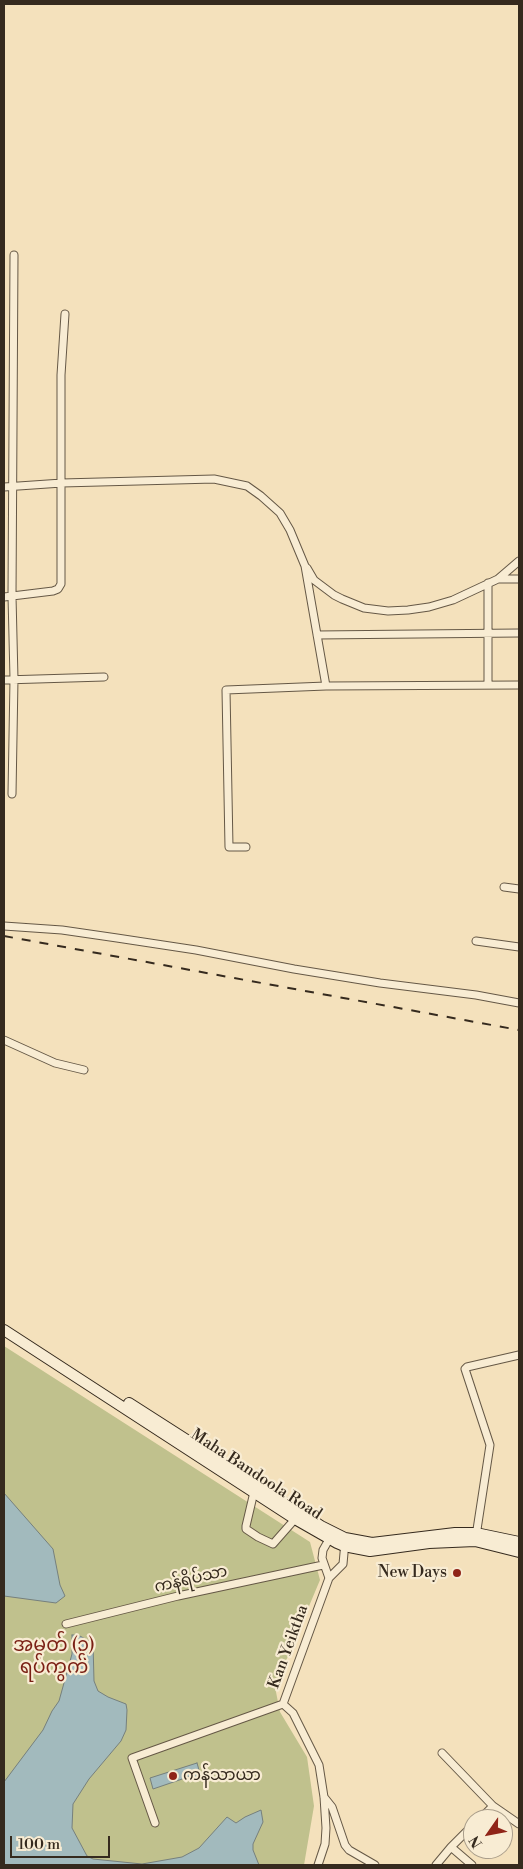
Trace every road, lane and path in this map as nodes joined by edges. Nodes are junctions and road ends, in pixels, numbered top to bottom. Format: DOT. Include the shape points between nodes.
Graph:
graph roads {
  1 [pos="14,255"];
  2 [pos="65,314"];
  3 [pos="62,483"];
  4 [pos="12,486"];
  5 [pos="4,487"];
  6 [pos="519,561"];
  7 [pos="305,566"];
  8 [pos="519,579"];
  9 [pos="498,580"];
  10 [pos="488,583"];
  11 [pos="12,596"];
  12 [pos="4,597"];
  13 [pos="488,633"];
  14 [pos="519,633"];
  15 [pos="317,635"];
  16 [pos="104,678"];
  17 [pos="14,679"];
  18 [pos="4,680"];
  19 [pos="488,685"];
  20 [pos="519,685"];
  21 [pos="326,686"];
  22 [pos="12,794"];
  23 [pos="246,847"];
  24 [pos="504,887"];
  25 [pos="519,889"];
  26 [pos="4,926"];
  27 [pos="476,941"];
  28 [pos="519,947"];
  29 [pos="519,1003"];
  30 [pos="4,1040"];
  31 [pos="84,1070"];
  32 [pos="4,1322"];
  33 [pos="4,1330"];
  34 [pos="519,1355"];
  35 [pos="254,1492"];
  36 [pos="295,1519"];
  37 [pos="331,1536"];
  38 [pos="475,1537"];
  39 [pos="345,1542"];
  40 [pos="519,1542"];
  41 [pos="519,1552"];
  42 [pos="323,1564"];
  43 [pos="329,1578"];
  44 [pos="66,1624"];
  45 [pos="283,1704"];
  46 [pos="442,1753"];
  47 [pos="324,1797"];
  48 [pos="493,1806"];
  49 [pos="490,1809"];
  50 [pos="155,1824"];
  51 [pos="519,1824"];
  52 [pos="339,1827"];
  53 [pos="326,1828"];
  54 [pos="463,1836"];
  55 [pos="452,1847"];
  56 [pos="318,1865"];
  57 [pos="375,1865"];
  58 [pos="436,1865"];
  59 [pos="472,1865"];
  1 -- 4 [label="street"];
  2 -- 3 [label="street" via="61,376"];
  3 -- 4 [label="street"];
  3 -- 7 [label="street" via="214,480 246,486 280,513"];
  3 -- 11 [label="street" via="62,584 53,591"];
  4 -- 5 [label="street"];
  4 -- 11 [label="street"];
  6 -- 9 [label="street"];
  7 -- 10 [label="street" via="314,580 334,595 364,608 388,611 437,605"];
  7 -- 15 [label="street"];
  8 -- 9 [label="street"];
  9 -- 10 [label="street"];
  10 -- 13 [label="street"];
  11 -- 12 [label="street"];
  11 -- 17 [label="street"];
  13 -- 14 [label="street"];
  13 -- 15 [label="street"];
  13 -- 19 [label="street"];
  15 -- 21 [label="street"];
  16 -- 17 [label="street"];
  17 -- 18 [label="street"];
  17 -- 22 [label="street"];
  19 -- 20 [label="street"];
  19 -- 21 [label="street"];
  21 -- 23 [label="street" via="226,690 229,847"];
  24 -- 25 [label="street"];
  26 -- 29 [label="street" via="117,938"];
  27 -- 28 [label="street"];
  30 -- 31 [label="street" via="56,1063"];
  32 -- 37 [label="main road, Maha Bandoola Road"];
  33 -- 35 [label="main road, Maha Bandoola Road"];
  34 -- 38 [label="street" via="465,1370 490,1445"];
  35 -- 36 [label="main road, Maha Bandoola Road"];
  35 -- 36 [label="street" via="246,1529 258,1537 273,1544"];
  36 -- 37 [label="main road, Maha Bandoola Road"];
  37 -- 39 [label="main road, Maha Bandoola Road"];
  37 -- 42 [label="street" via="322,1554"];
  38 -- 39 [label="main road, Maha Bandoola Road" via="370,1551"];
  38 -- 40 [label="main road, Maha Bandoola Road"];
  38 -- 41 [label="main road, Maha Bandoola Road"];
  39 -- 43 [label="street, Kan Yeiktha" via="343,1564"];
  42 -- 43 [label="street"];
  42 -- 44 [label="street, ကန်ရိပ်သာ"];
  43 -- 45 [label="street, Kan Yeiktha"];
  45 -- 47 [label="street, Kan Yeiktha" via="293,1713 319,1765"];
  45 -- 50 [label="street" via="132,1758"];
  46 -- 48 [label="street"];
  47 -- 52 [label="street" via="332,1807"];
  47 -- 53 [label="street, Kan Yeiktha"];
  48 -- 49 [label="street"];
  48 -- 51 [label="street"];
  52 -- 53 [label="street"];
  52 -- 57 [label="street" via="349,1850"];
  53 -- 56 [label="street, Kan Yeiktha"];
  54 -- 55 [label="street"];
  55 -- 58 [label="street"];
  55 -- 59 [label="street"];
}
